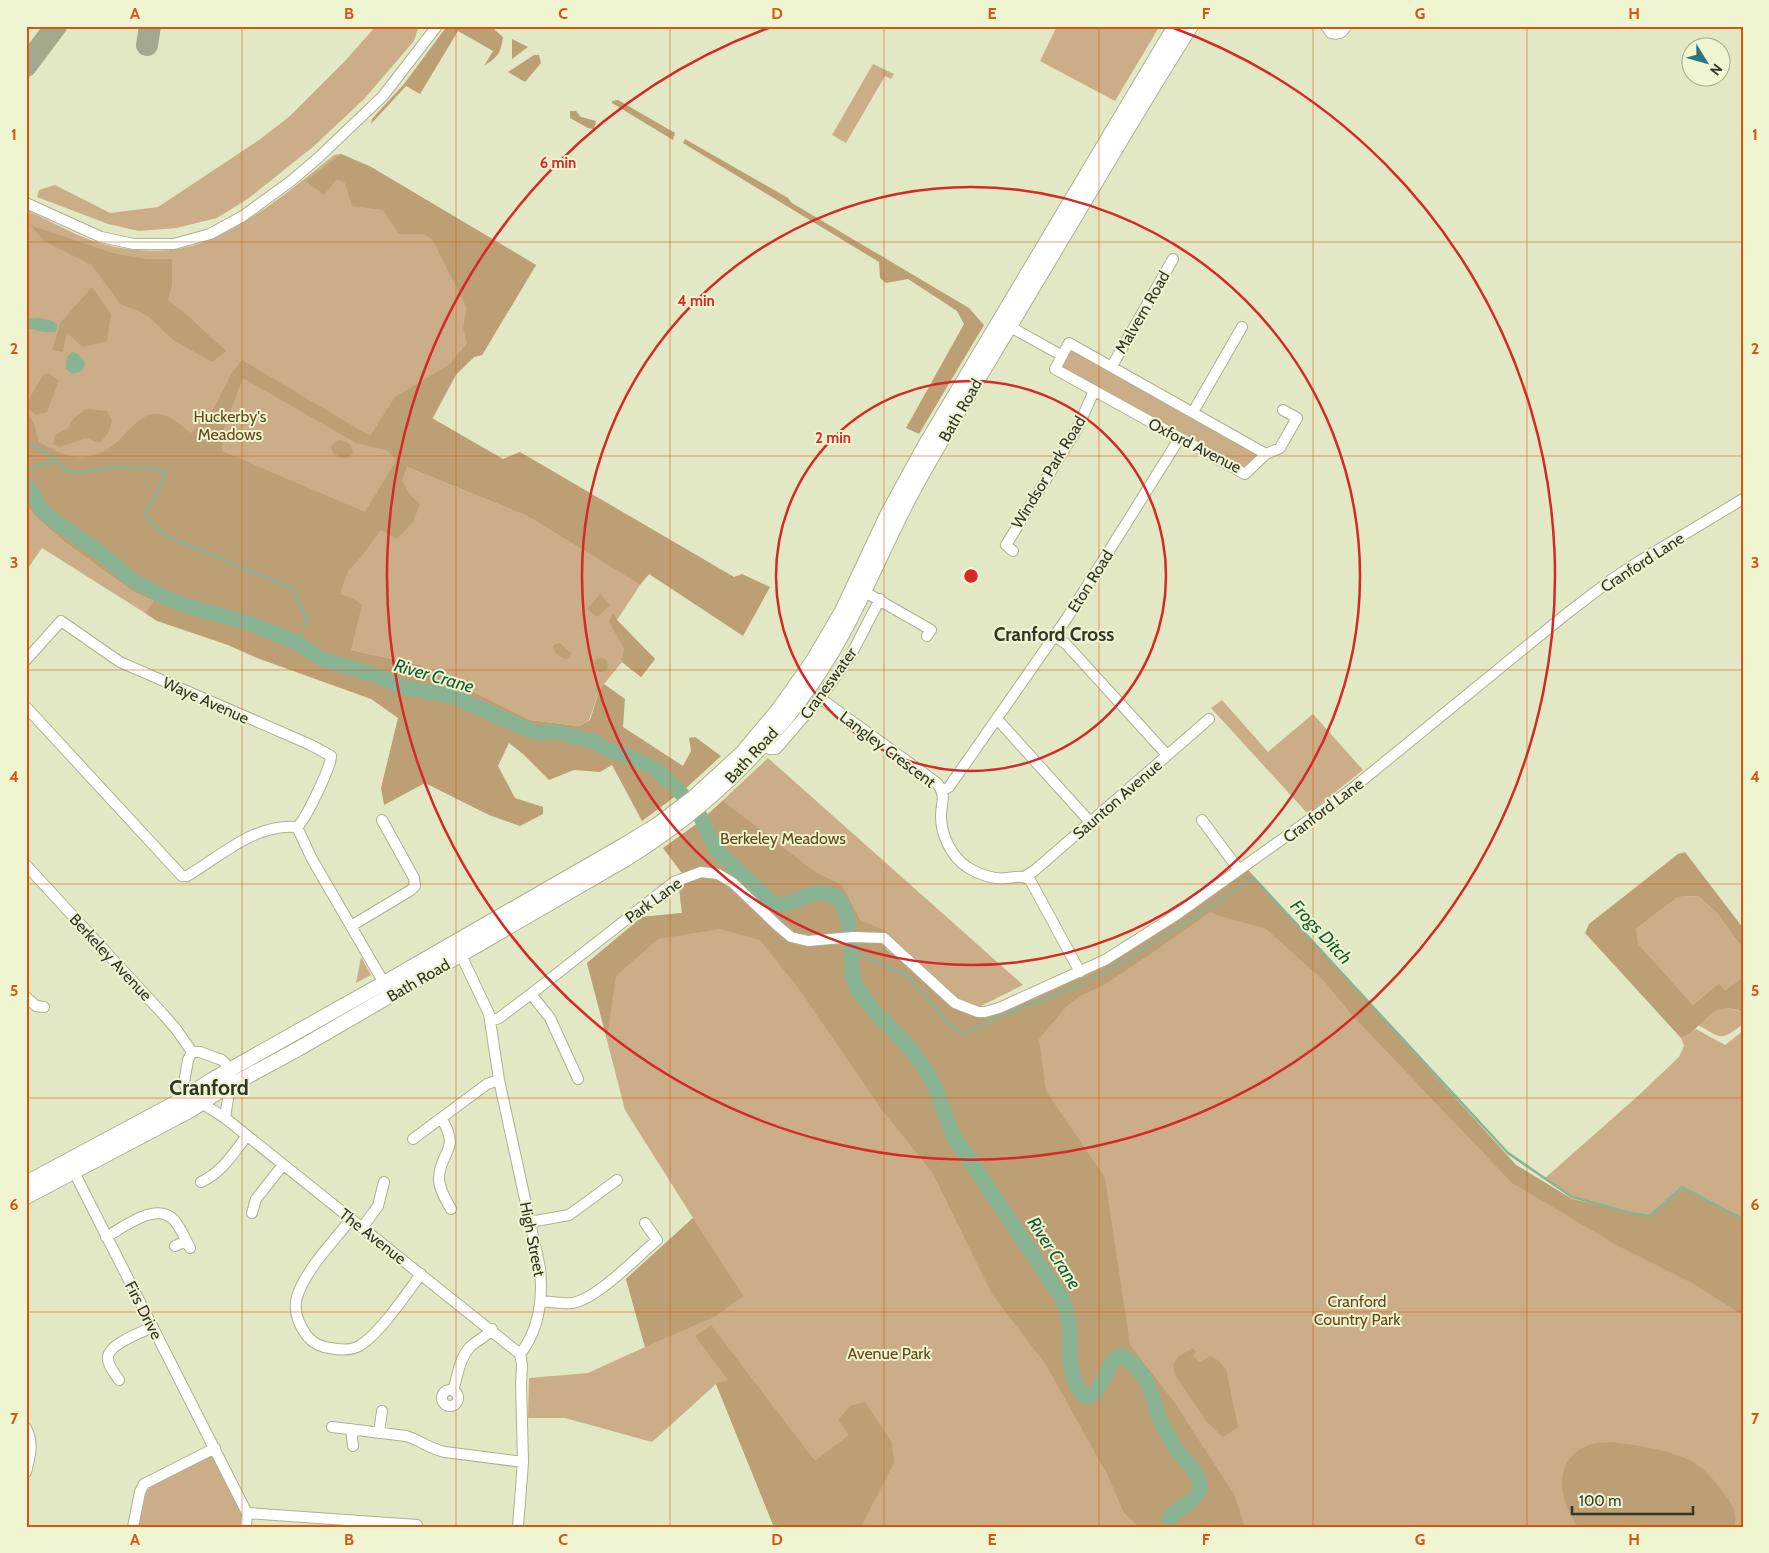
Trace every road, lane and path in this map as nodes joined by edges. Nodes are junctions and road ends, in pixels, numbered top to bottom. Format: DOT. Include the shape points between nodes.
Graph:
graph roads {
  1 [pos="437,26"];
  2 [pos="1176,26"];
  3 [pos="1191,26"];
  4 [pos="1346,26"];
  5 [pos="1324,27"];
  6 [pos="26,203"];
  7 [pos="1173,259"];
  8 [pos="1004,324"];
  9 [pos="1242,327"];
  10 [pos="1061,355"];
  11 [pos="1112,366"];
  12 [pos="1094,390"];
  13 [pos="1283,410"];
  14 [pos="1193,412"];
  15 [pos="1179,439"];
  16 [pos="1266,454"];
  17 [pos="1743,499"];
  18 [pos="1013,551"];
  19 [pos="859,589"];
  20 [pos="880,600"];
  21 [pos="931,630"];
  22 [pos="1055,636"];
  23 [pos="26,660"];
  24 [pos="820,698"];
  25 [pos="26,707"];
  26 [pos="997,719"];
  27 [pos="1209,719"];
  28 [pos="762,745"];
  29 [pos="1167,755"];
  30 [pos="943,790"];
  31 [pos="697,801"];
  32 [pos="382,820"];
  33 [pos="674,820"];
  34 [pos="1202,820"];
  35 [pos="1090,822"];
  36 [pos="297,828"];
  37 [pos="26,865"];
  38 [pos="1239,870"];
  39 [pos="1024,877"];
  40 [pos="351,926"];
  41 [pos="884,938"];
  42 [pos="461,955"];
  43 [pos="1080,972"];
  44 [pos="384,983"];
  45 [pos="531,994"];
  46 [pos="26,997"];
  47 [pos="384,1000"];
  48 [pos="44,1008"];
  49 [pos="490,1021"];
  50 [pos="192,1052"];
  51 [pos="230,1069"];
  52 [pos="578,1078"];
  53 [pos="499,1080"];
  54 [pos="232,1084"];
  55 [pos="191,1093"];
  56 [pos="202,1102"];
  57 [pos="225,1118"];
  58 [pos="441,1118"];
  59 [pos="246,1137"];
  60 [pos="412,1139"];
  61 [pos="283,1165"];
  62 [pos="74,1172"];
  63 [pos="28,1180"];
  64 [pos="617,1180"];
  65 [pos="201,1182"];
  66 [pos="384,1182"];
  67 [pos="26,1197"];
  68 [pos="451,1208"];
  69 [pos="252,1213"];
  70 [pos="351,1219"];
  71 [pos="530,1222"];
  72 [pos="645,1222"];
  73 [pos="362,1228"];
  74 [pos="106,1237"];
  75 [pos="175,1246"];
  76 [pos="421,1274"];
  77 [pos="541,1301"];
  78 [pos="153,1327"];
  79 [pos="492,1330"];
  80 [pos="520,1354"];
  81 [pos="119,1380"];
  82 [pos="453,1390"];
  83 [pos="382,1411"];
  84 [pos="332,1427"];
  85 [pos="26,1428"];
  86 [pos="351,1430"];
  87 [pos="379,1433"];
  88 [pos="353,1446"];
  89 [pos="215,1448"];
  90 [pos="523,1462"];
  91 [pos="26,1472"];
  92 [pos="247,1513"];
  93 [pos="356,1524"];
  94 [pos="406,1525"];
  95 [pos="417,1525"];
  96 [pos="133,1527"];
  97 [pos="246,1527"];
  98 [pos="518,1527"];
  1 -- 6 [label="street" via="383,96 318,158 243,216 210,234 174,244 134,244 101,237"];
  2 -- 8 [label="highway, Bath Road"];
  3 -- 8 [label="highway, Bath Road"];
  4 -- 5 [label="street" via="1337,34"];
  7 -- 11 [label="street, Malvern Road"];
  8 -- 10 [label="street"];
  8 -- 19 [label="highway, Bath Road" via="924,447 888,513"];
  9 -- 14 [label="street"];
  10 -- 11 [label="street, Oxford Avenue" via="1068,343"];
  10 -- 12 [label="street, Oxford Avenue" via="1055,369"];
  11 -- 14 [label="street, Oxford Avenue"];
  12 -- 15 [label="street, Oxford Avenue"];
  12 -- 18 [label="street, Windsor Park Road" via="1078,428 1006,545"];
  13 -- 16 [label="street" via="1301,420 1280,448"];
  14 -- 16 [label="street, Oxford Avenue"];
  15 -- 16 [label="street, Oxford Avenue" via="1245,474"];
  15 -- 22 [label="street, Eton Road"];
  17 -- 38 [label="street, Cranford Lane" via="1611,580 1348,792"];
  19 -- 20 [label="street"];
  19 -- 28 [label="highway, Bath Road" via="838,640 817,675"];
  19 -- 31 [label="highway, Bath Road" via="778,710"];
  20 -- 21 [label="street"];
  20 -- 24 [label="street, Craneswater" via="851,655"];
  22 -- 26 [label="street, Eton Road"];
  22 -- 29 [label="street" via="1066,644"];
  23 -- 36 [label="street, Waye Avenue" via="61,621 120,662 328,753 331,762"];
  24 -- 28 [label="street, Craneswater" via="776,750"];
  24 -- 30 [label="street, Langley Crescent"];
  25 -- 36 [label="street" via="182,876 187,876 250,836 287,826"];
  26 -- 30 [label="street, Eton Road" via="949,787"];
  26 -- 35 [label="street"];
  27 -- 29 [label="street, Saunton Avenue"];
  28 -- 31 [label="highway, Bath Road" via="745,764"];
  29 -- 35 [label="street, Saunton Avenue"];
  30 -- 39 [label="street, Langley Crescent" via="941,817 945,839 959,860 976,872 992,877"];
  31 -- 33 [label="highway, Bath Road"];
  32 -- 40 [label="street" via="414,878 415,886"];
  33 -- 42 [label="highway, Bath Road" via="626,860"];
  33 -- 44 [label="highway, Bath Road"];
  34 -- 38 [label="street"];
  35 -- 39 [label="street, Saunton Avenue"];
  36 -- 40 [label="street"];
  37 -- 50 [label="street, Berkeley Avenue" via="162,1013"];
  38 -- 43 [label="street, Cranford Lane" via="1154,930"];
  39 -- 43 [label="street" via="1030,880"];
  40 -- 44 [label="street"];
  41 -- 43 [label="street, Cranford Lane" via="955,1003 978,1012 999,1008"];
  41 -- 45 [label="street, Park Lane" via="808,941 792,936 732,882 718,874 701,872 674,882"];
  42 -- 47 [label="highway, Bath Road"];
  42 -- 49 [label="street, High Street"];
  44 -- 47 [label="highway"];
  44 -- 51 [label="highway, Bath Road"];
  45 -- 49 [label="street, Park Lane"];
  45 -- 52 [label="street" via="550,1018"];
  46 -- 48 [label="street"];
  47 -- 54 [label="highway, Bath Road"];
  49 -- 53 [label="street, High Street"];
  50 -- 51 [label="street" via="222,1060"];
  50 -- 55 [label="street" via="184,1077 184,1086"];
  51 -- 54 [label="street"];
  51 -- 55 [label="highway, Bath Road"];
  53 -- 58 [label="street" via="487,1084"];
  53 -- 71 [label="street, High Street"];
  54 -- 56 [label="highway, Bath Road"];
  54 -- 57 [label="street"];
  55 -- 56 [label="street"];
  55 -- 63 [label="highway, Bath Road"];
  56 -- 57 [label="street, The Avenue"];
  56 -- 62 [label="highway, Bath Road"];
  57 -- 59 [label="street, The Avenue"];
  58 -- 60 [label="street"];
  58 -- 68 [label="street" via="449,1133 450,1145 439,1182"];
  59 -- 61 [label="street, The Avenue"];
  59 -- 65 [label="street" via="220,1169"];
  61 -- 69 [label="street" via="256,1199"];
  61 -- 70 [label="street, The Avenue"];
  62 -- 67 [label="highway, Bath Road"];
  62 -- 74 [label="street, Firs Drive"];
  64 -- 71 [label="street" via="568,1215"];
  66 -- 73 [label="street" via="378,1206"];
  70 -- 73 [label="street, The Avenue"];
  70 -- 76 [label="street" via="303,1281 296,1299 296,1315 312,1341 341,1351 358,1347 372,1338"];
  71 -- 77 [label="street, High Street" via="540,1268"];
  72 -- 77 [label="street" via="657,1240 613,1279 590,1296 573,1303"];
  73 -- 76 [label="street, The Avenue"];
  74 -- 75 [label="street" via="148,1214 158,1212 172,1218 188,1244"];
  74 -- 78 [label="street, Firs Drive"];
  76 -- 79 [label="street, The Avenue"];
  77 -- 80 [label="street, High Street" via="532,1336"];
  78 -- 81 [label="street" via="110,1350 108,1362"];
  78 -- 89 [label="street, Firs Drive"];
  79 -- 80 [label="street, The Avenue"];
  79 -- 82 [label="street" via="472,1345 462,1358"];
  80 -- 90 [label="street"];
  83 -- 87 [label="street"];
  84 -- 86 [label="street"];
  85 -- 91 [label="street" via="32,1448"];
  86 -- 87 [label="street"];
  86 -- 88 [label="street"];
  87 -- 90 [label="street" via="406,1436 434,1450"];
  89 -- 92 [label="street, Firs Drive"];
  89 -- 96 [label="street" via="144,1484"];
  90 -- 98 [label="street"];
  92 -- 93 [label="street"];
  92 -- 97 [label="street"];
  93 -- 94 [label="street"];
  94 -- 95 [label="street"];
}
